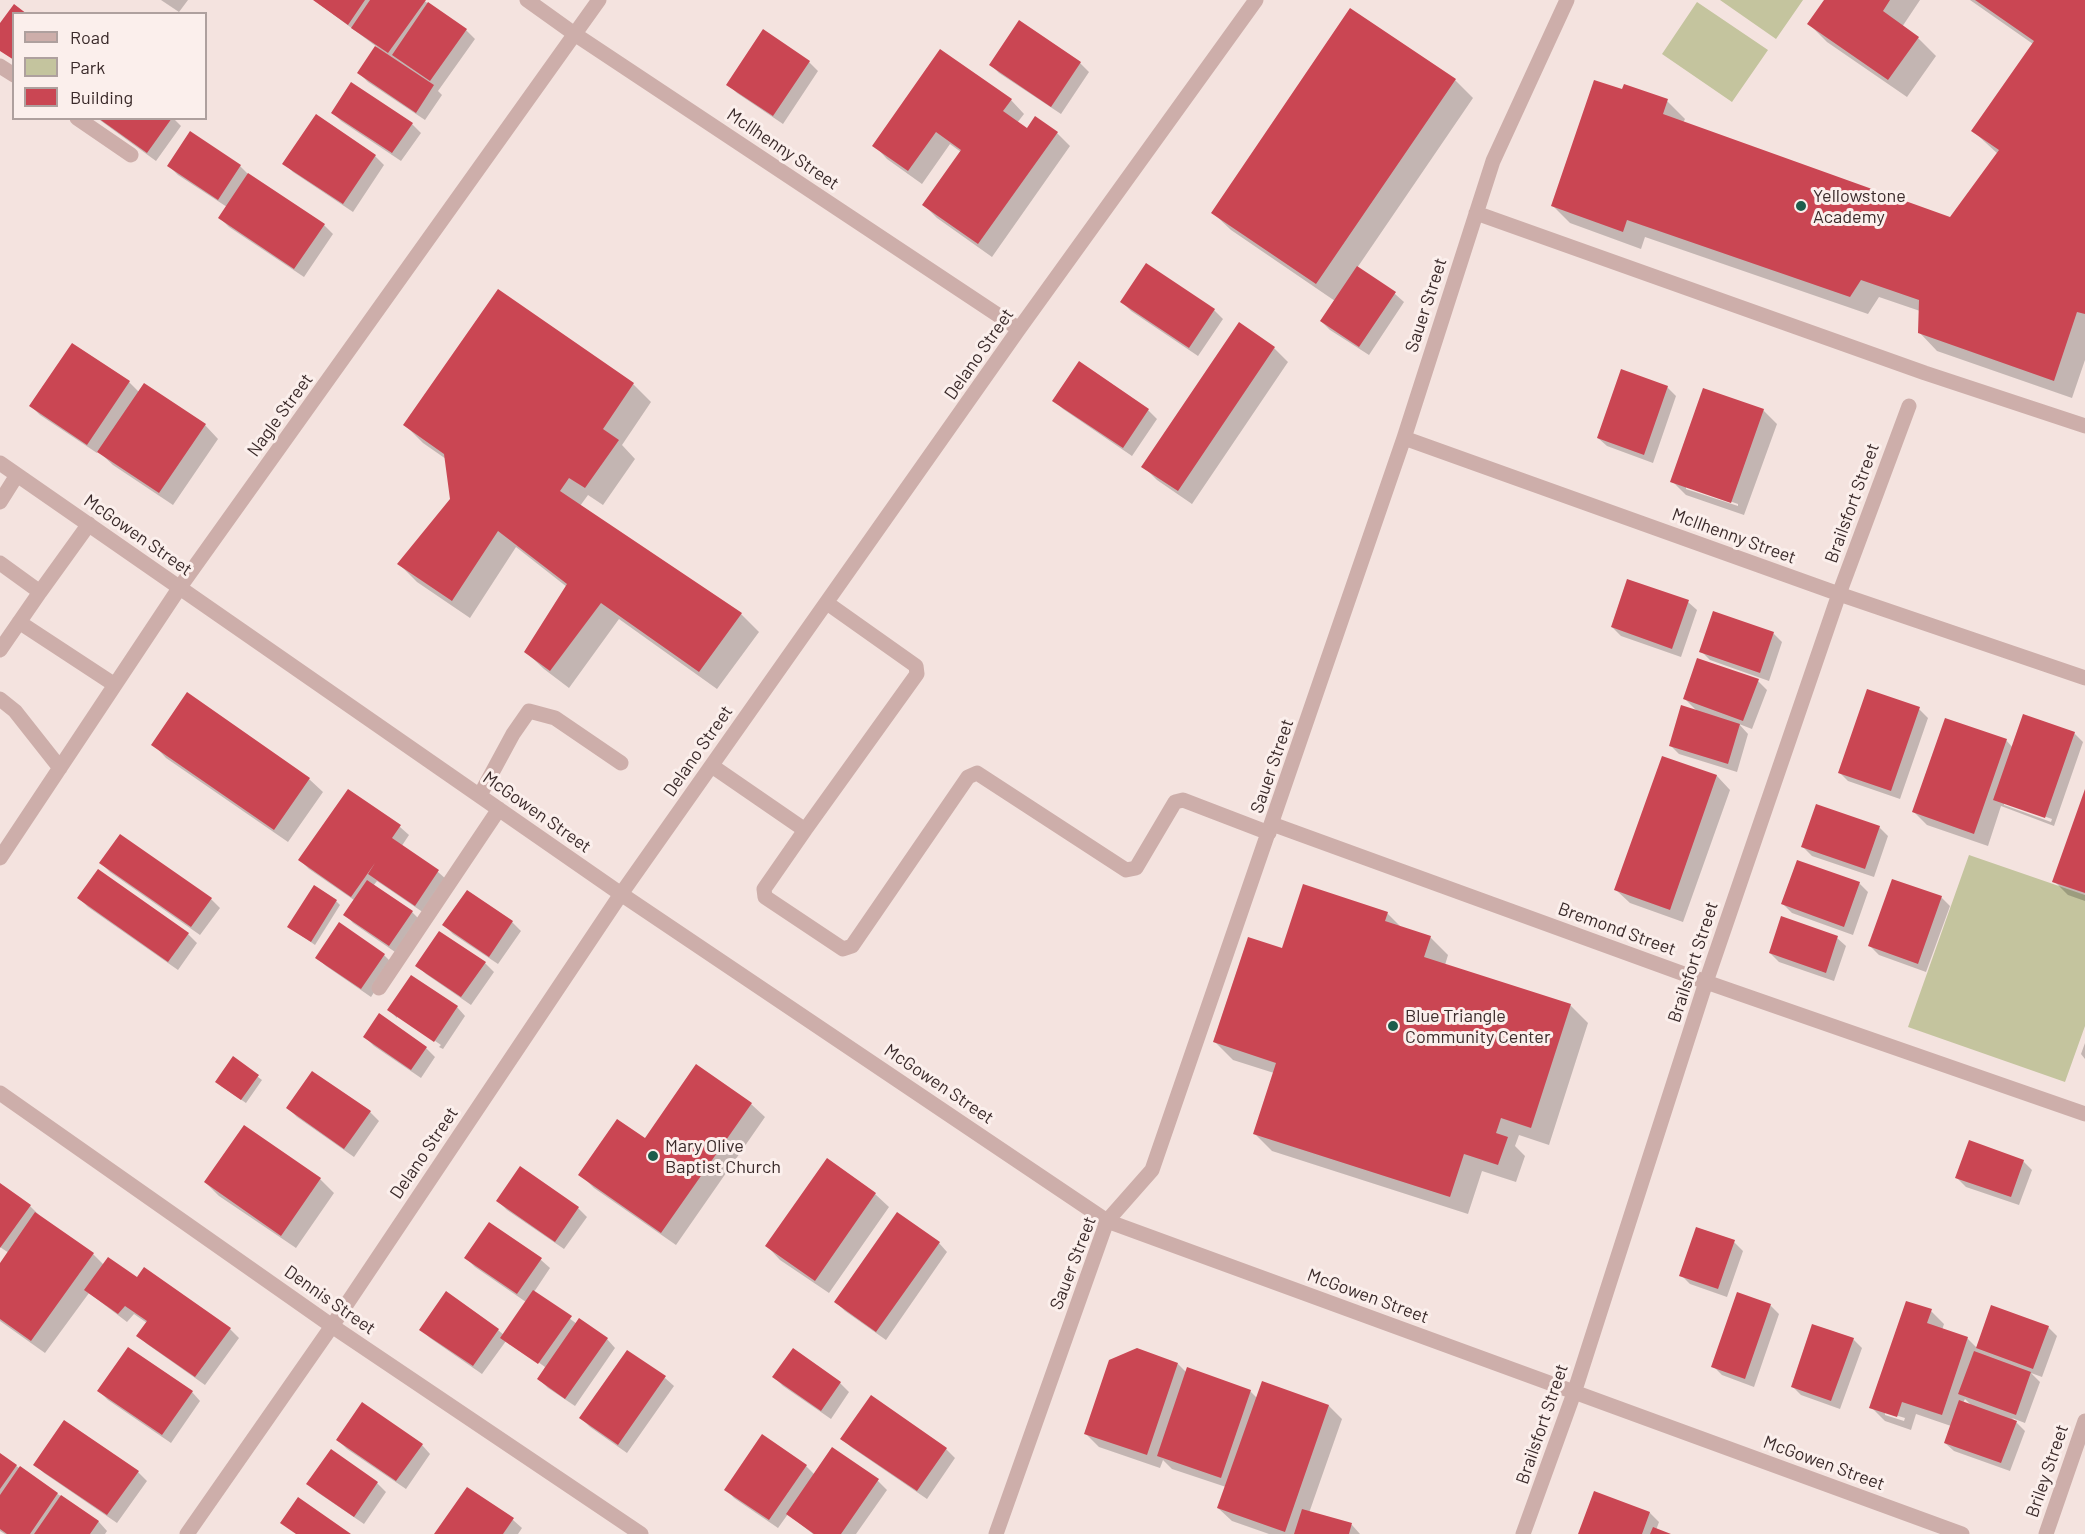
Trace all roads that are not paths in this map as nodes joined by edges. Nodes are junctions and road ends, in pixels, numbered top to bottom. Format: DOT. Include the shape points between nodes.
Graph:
graph roads {
  1 [pos="527,0"];
  2 [pos="599,0"];
  3 [pos="1256,0"];
  4 [pos="1567,0"];
  5 [pos="576,35"];
  6 [pos="80,120"];
  7 [pos="131,155"];
  8 [pos="1476,213"];
  9 [pos="1020,330"];
  10 [pos="1909,406"];
  11 [pos="2085,426"];
  12 [pos="1404,438"];
  13 [pos="0,463"];
  14 [pos="17,475"];
  15 [pos="0,501"];
  16 [pos="88,524"];
  17 [pos="0,563"];
  18 [pos="180,587"];
  19 [pos="40,592"];
  20 [pos="1839,594"];
  21 [pos="827,603"];
  22 [pos="19,622"];
  23 [pos="0,650"];
  24 [pos="2085,678"];
  25 [pos="115,685"];
  26 [pos="0,699"];
  27 [pos="621,763"];
  28 [pos="712,766"];
  29 [pos="60,768"];
  30 [pos="480,795"];
  31 [pos="499,809"];
  32 [pos="1271,828"];
  33 [pos="805,830"];
  34 [pos="0,858"];
  35 [pos="621,894"];
  36 [pos="1706,982"];
  37 [pos="379,988"];
  38 [pos="0,1093"];
  39 [pos="2085,1114"];
  40 [pos="1107,1221"];
  41 [pos="332,1326"];
  42 [pos="1574,1393"];
  43 [pos="2085,1421"];
  44 [pos="186,1534"];
  45 [pos="641,1534"];
  46 [pos="996,1534"];
  47 [pos="1523,1534"];
  48 [pos="1962,1534"];
  49 [pos="2046,1534"];
  1 -- 5 [label="street, McIlhenny Street"];
  2 -- 5 [label="street, Nagle Street"];
  3 -- 9 [label="street, Delano Street"];
  4 -- 8 [label="street, Sauer Street" via="1493,161"];
  5 -- 9 [label="street, McIlhenny Street"];
  5 -- 18 [label="street, Nagle Street"];
  6 -- 7 [label="street"];
  8 -- 11 [label="street"];
  8 -- 12 [label="street, Sauer Street"];
  9 -- 21 [label="street, Delano Street"];
  10 -- 20 [label="street, Brailsfort Street"];
  12 -- 20 [label="street, McIlhenny Street"];
  12 -- 32 [label="street, Sauer Street"];
  13 -- 14 [label="street, McGowen Street"];
  14 -- 15 [label="street"];
  14 -- 16 [label="street, McGowen Street"];
  16 -- 18 [label="street, McGowen Street"];
  16 -- 19 [label="street"];
  17 -- 19 [label="street"];
  18 -- 25 [label="street, Nagle Street"];
  18 -- 30 [label="street, McGowen Street"];
  19 -- 22 [label="street"];
  20 -- 24 [label="street, McIlhenny Street"];
  20 -- 36 [label="street, Brailsfort Street"];
  21 -- 28 [label="street, Delano Street"];
  21 -- 33 [label="street" via="916,666 917,674"];
  22 -- 23 [label="street"];
  22 -- 25 [label="street"];
  25 -- 29 [label="street, Nagle Street"];
  26 -- 29 [label="street" via="15,711"];
  27 -- 30 [label="street" via="555,718 529,711"];
  28 -- 33 [label="street"];
  28 -- 35 [label="street, Delano Street"];
  29 -- 34 [label="street, Nagle Street"];
  30 -- 31 [label="street, McGowen Street"];
  31 -- 35 [label="street, McGowen Street"];
  31 -- 37 [label="street"];
  32 -- 33 [label="street, Bremond Street" via="1183,800 1175,802 1136,868 1126,870 977,773 968,777 852,946 843,949 765,897 764,889"];
  32 -- 36 [label="street, Bremond Street"];
  32 -- 40 [label="street, Sauer Street" via="1152,1170"];
  35 -- 40 [label="street, McGowen Street"];
  35 -- 41 [label="street, Delano Street"];
  36 -- 39 [label="street, Bremond Street"];
  36 -- 42 [label="street, Brailsfort Street"];
  38 -- 41 [label="street, Dennis Street"];
  40 -- 42 [label="street, McGowen Street"];
  40 -- 46 [label="street, Sauer Street"];
  41 -- 44 [label="street, Delano Street"];
  41 -- 45 [label="street, Dennis Street"];
  42 -- 47 [label="street, Brailsfort Street"];
  42 -- 48 [label="street, McGowen Street"];
  43 -- 49 [label="street, Briley Street"];
}
